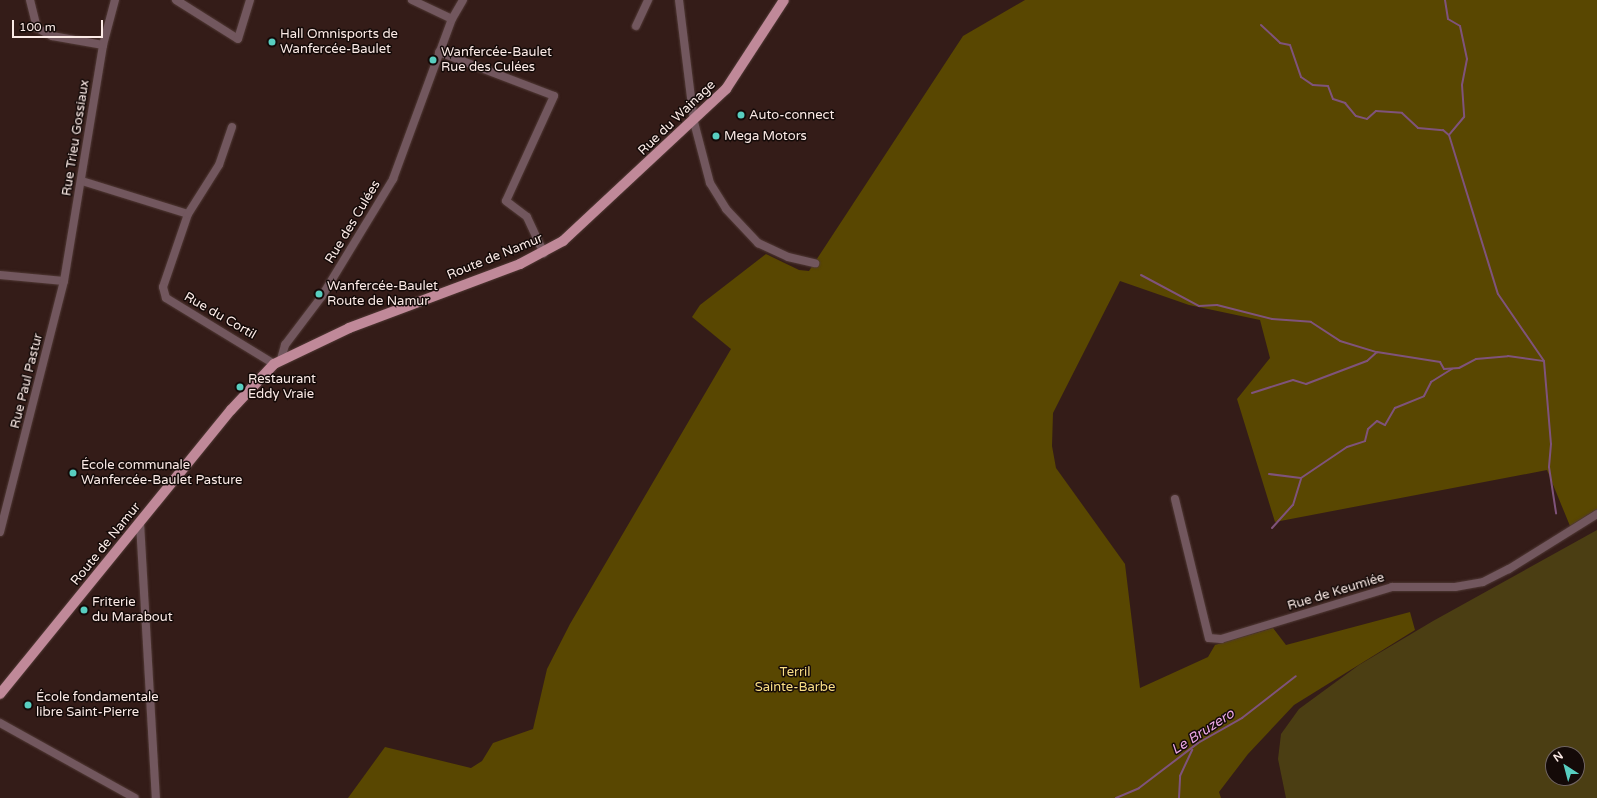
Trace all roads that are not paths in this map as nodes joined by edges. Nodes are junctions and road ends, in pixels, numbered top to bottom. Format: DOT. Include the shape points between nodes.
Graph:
graph roads {
  1 [pos="30,0"];
  2 [pos="115,0"];
  3 [pos="176,0"];
  4 [pos="250,0"];
  5 [pos="412,0"];
  6 [pos="463,0"];
  7 [pos="648,0"];
  8 [pos="679,0"];
  9 [pos="784,0"];
  10 [pos="452,20"];
  11 [pos="636,26"];
  12 [pos="103,45"];
  13 [pos="439,52"];
  14 [pos="694,122"];
  15 [pos="232,127"];
  16 [pos="639,173"];
  17 [pos="82,181"];
  18 [pos="188,214"];
  19 [pos="544,253"];
  20 [pos="815,263"];
  21 [pos="0,275"];
  22 [pos="64,281"];
  23 [pos="278,361"];
  24 [pos="1175,499"];
  25 [pos="1597,514"];
  26 [pos="140,523"];
  27 [pos="0,532"];
  28 [pos="0,694"];
  29 [pos="0,723"];
  30 [pos="135,798"];
  31 [pos="156,798"];
  1 -- 12 [label="street" via="37,28 52,36"];
  2 -- 12 [label="street, Rue Trieu Gossiaux"];
  3 -- 4 [label="street" via="238,39"];
  5 -- 10 [label="street"];
  6 -- 10 [label="street, Rue des Culées"];
  7 -- 11 [label="street"];
  8 -- 14 [label="street"];
  9 -- 14 [label="main road, Rue du Wainage" via="726,89"];
  10 -- 13 [label="street, Rue des Culées"];
  12 -- 17 [label="street, Rue Trieu Gossiaux"];
  13 -- 19 [label="street" via="554,96 506,201 527,217"];
  13 -- 23 [label="street, Rue des Culées" via="393,179 322,296 285,345"];
  14 -- 16 [label="main road, Rue du Wainage"];
  14 -- 20 [label="street" via="710,183 726,209 770,250"];
  15 -- 18 [label="street, Rue du Cortil" via="219,165"];
  16 -- 19 [label="main road, Route de Namur" via="563,241"];
  17 -- 18 [label="street"];
  17 -- 22 [label="street, Rue Trieu Gossiaux"];
  18 -- 23 [label="street, Rue du Cortil" via="163,287 166,298"];
  19 -- 23 [label="main road, Route de Namur" via="349,328"];
  21 -- 22 [label="street"];
  22 -- 27 [label="street, Rue Paul Pastur"];
  23 -- 26 [label="main road, Route de Namur" via="231,410"];
  24 -- 25 [label="street, Rue de Keumiée" via="1209,638 1221,640 1392,587 1455,587 1483,582 1509,569"];
  26 -- 28 [label="main road, Route de Namur"];
  26 -- 31 [label="street"];
  29 -- 30 [label="street"];
}
